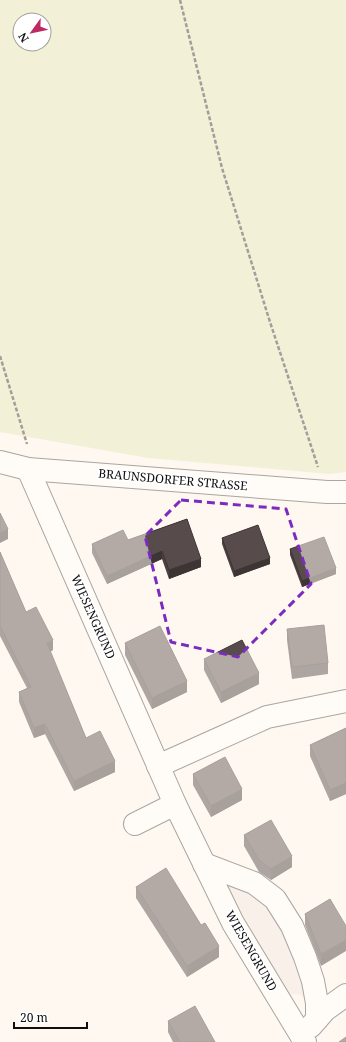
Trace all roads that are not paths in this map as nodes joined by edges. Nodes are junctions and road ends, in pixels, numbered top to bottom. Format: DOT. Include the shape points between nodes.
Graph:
graph roads {
  1 [pos="0,462"];
  2 [pos="28,469"];
  3 [pos="336,492"];
  4 [pos="346,701"];
  5 [pos="158,766"];
  6 [pos="175,804"];
  7 [pos="135,824"];
  8 [pos="204,864"];
  9 [pos="346,995"];
  10 [pos="317,1019"];
  11 [pos="304,1039"];
  1 -- 2 [label="street, BRAUNSDORFER STRASSE"];
  2 -- 3 [label="street, BRAUNSDORFER STRASSE"];
  2 -- 5 [label="street, WIESENGRUND"];
  4 -- 5 [label="street" via="267,717"];
  5 -- 6 [label="street, WIESENGRUND"];
  6 -- 7 [label="street"];
  6 -- 8 [label="street, WIESENGRUND"];
  8 -- 10 [label="street" via="254,883 275,899 292,926 305,957 313,981"];
  8 -- 11 [label="street, WIESENGRUND" via="233,923"];
  9 -- 10 [label="street, WIESENGRUND"];
  10 -- 11 [label="street, WIESENGRUND"];
}
